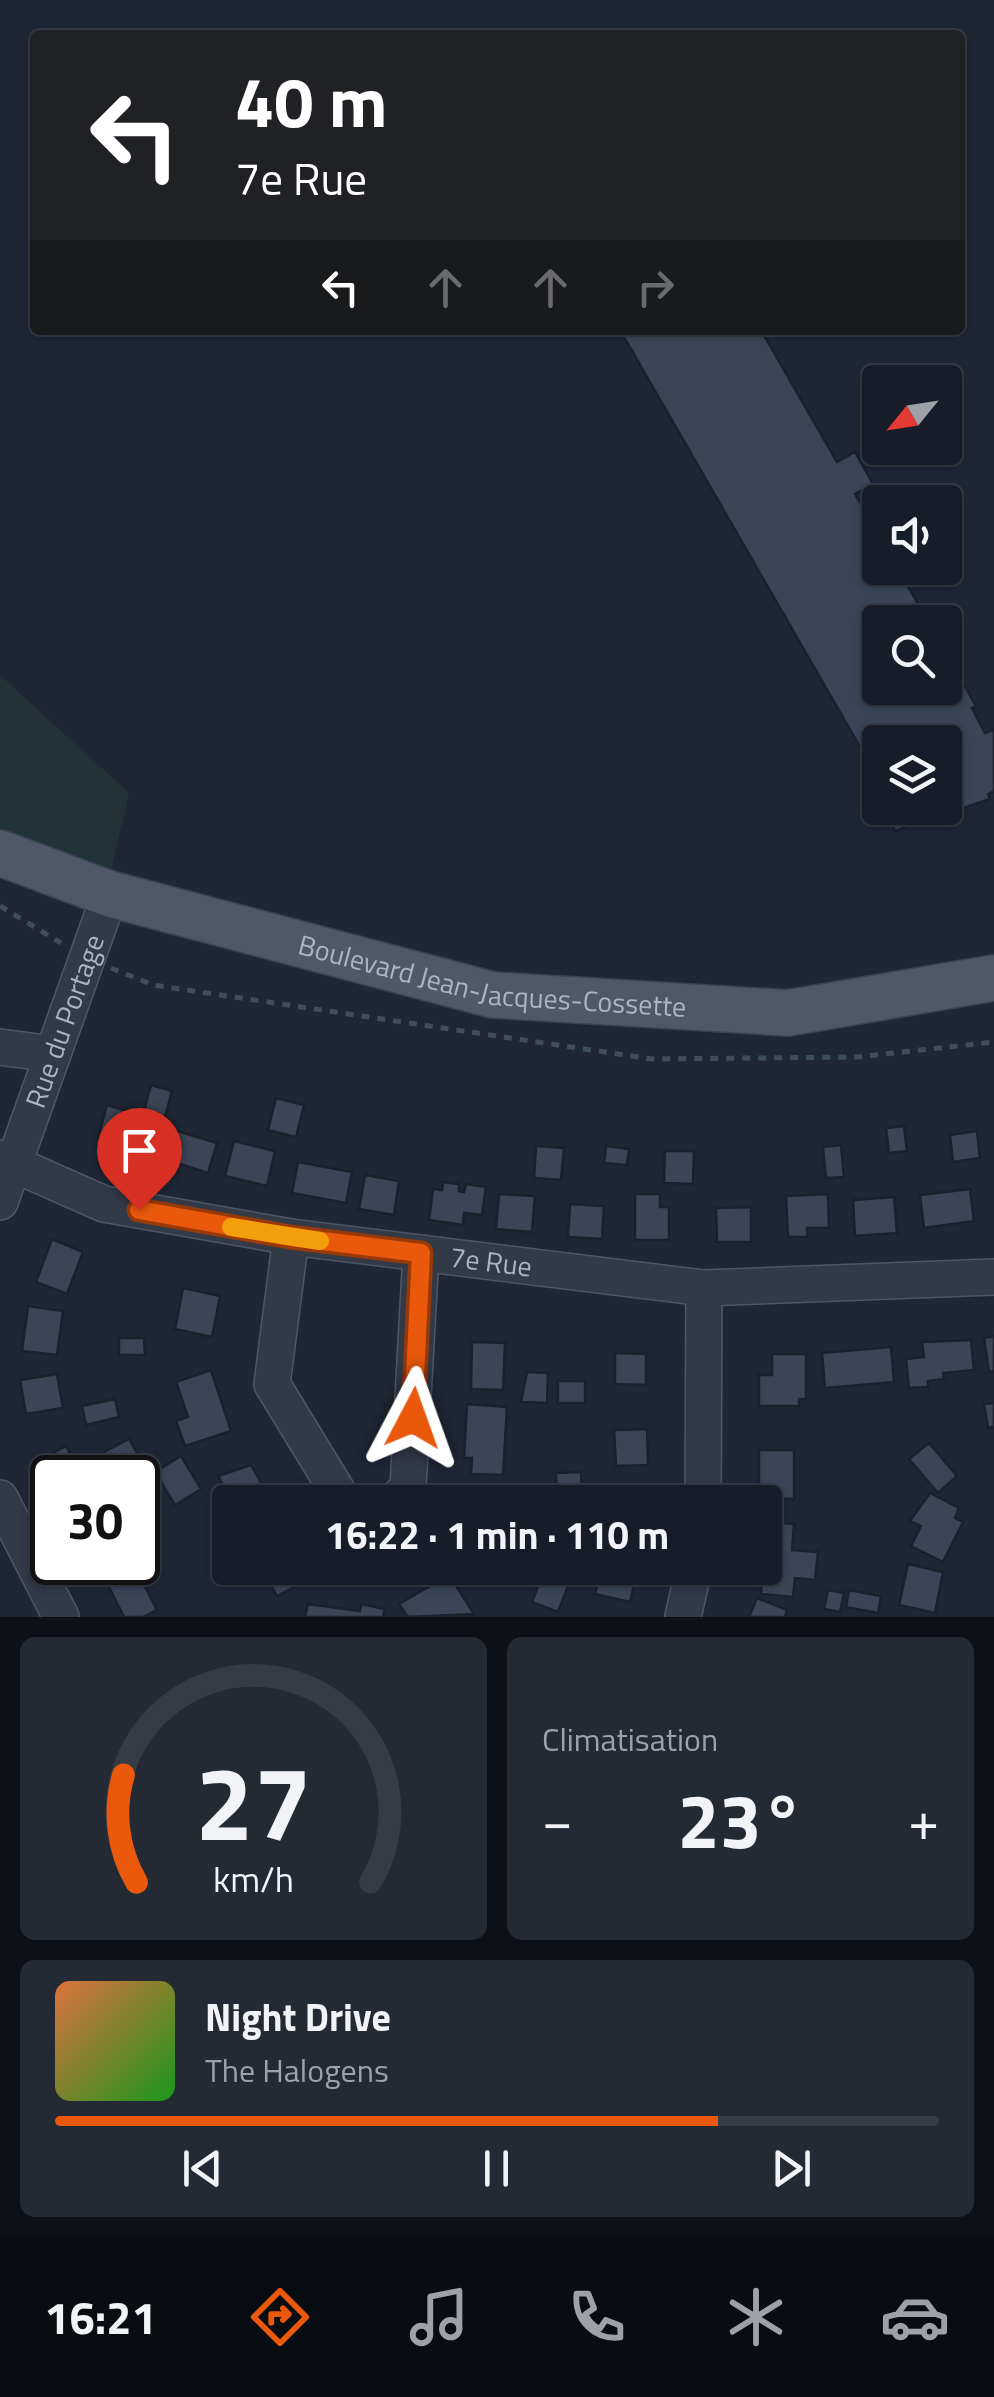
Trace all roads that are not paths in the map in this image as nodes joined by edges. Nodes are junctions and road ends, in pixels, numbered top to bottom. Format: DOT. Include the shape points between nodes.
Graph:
graph roads {
  1 [pos="0,853"];
  2 [pos="110,894"];
  3 [pos="994,978"];
  4 [pos="0,1046"];
  5 [pos="53,1054"];
  6 [pos="7,1161"];
  7 [pos="0,1202"];
  8 [pos="290,1237"];
  9 [pos="421,1253"];
  10 [pos="994,1277"];
  11 [pos="704,1288"];
  12 [pos="334,1485"];
  13 [pos="408,1485"];
  14 [pos="703,1485"];
  15 [pos="0,1498"];
  16 [pos="692,1585"];
  17 [pos="60,1617"];
  18 [pos="683,1617"];
  1 -- 2 [label="main road, Boulevard Jean-Jacques-Cossette"];
  2 -- 3 [label="main road, Boulevard Jean-Jacques-Cossette" via="493,995 788,1013"];
  2 -- 5 [label="street, Rue du Portage"];
  4 -- 5 [label="street"];
  5 -- 6 [label="street, Rue du Portage"];
  6 -- 7 [label="street, Rue du Portage"];
  6 -- 8 [label="street, 7e Rue" via="104,1204"];
  8 -- 9 [label="street, 7e Rue"];
  8 -- 12 [label="street" via="272,1384"];
  9 -- 11 [label="street, 7e Rue"];
  9 -- 13 [label="street"];
  10 -- 11 [label="street, 7e Rue"];
  11 -- 14 [label="street"];
  15 -- 17 [label="street"];
  16 -- 18 [label="street"];
}
